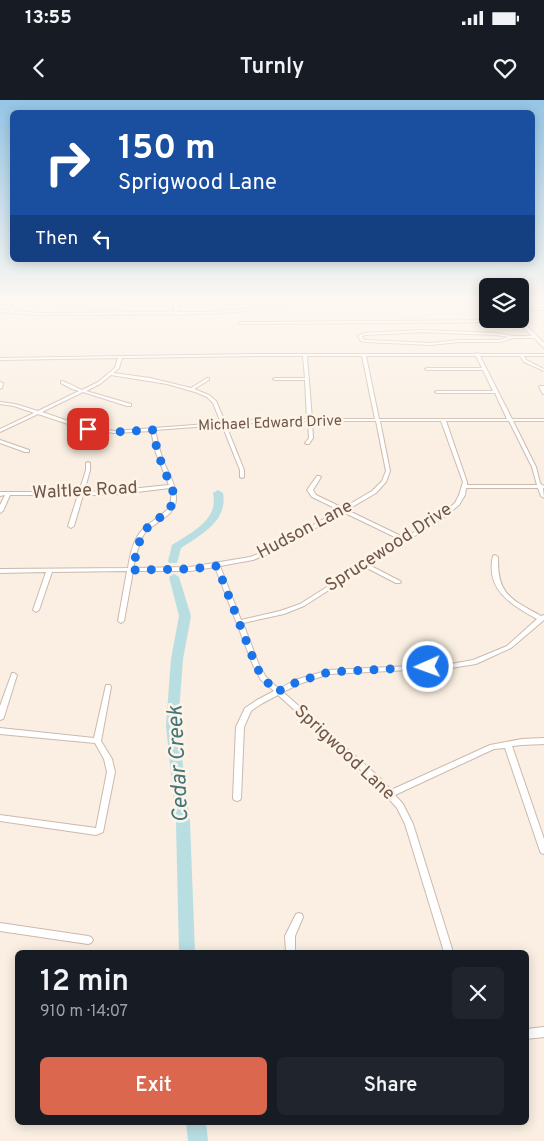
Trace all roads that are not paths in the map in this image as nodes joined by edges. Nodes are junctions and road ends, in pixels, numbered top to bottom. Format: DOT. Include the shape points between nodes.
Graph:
graph roads {
  1 [pos="477,354"];
  2 [pos="305,355"];
  3 [pos="364,355"];
  4 [pos="521,355"];
  5 [pos="544,355"];
  6 [pos="120,357"];
  7 [pos="0,359"];
  8 [pos="485,369"];
  9 [pos="427,370"];
  10 [pos="544,370"];
  11 [pos="111,374"];
  12 [pos="208,379"];
  13 [pos="275,379"];
  14 [pos="307,380"];
  15 [pos="62,382"];
  16 [pos="544,387"];
  17 [pos="190,390"];
  18 [pos="83,391"];
  19 [pos="437,392"];
  20 [pos="496,392"];
  21 [pos="544,393"];
  22 [pos="0,403"];
  23 [pos="129,405"];
  24 [pos="37,413"];
  25 [pos="310,420"];
  26 [pos="378,420"];
  27 [pos="443,420"];
  28 [pos="511,420"];
  29 [pos="544,420"];
  30 [pos="223,424"];
  31 [pos="153,430"];
  32 [pos="0,431"];
  33 [pos="0,441"];
  34 [pos="307,443"];
  35 [pos="27,451"];
  36 [pos="88,463"];
  37 [pos="242,477"];
  38 [pos="319,477"];
  39 [pos="170,486"];
  40 [pos="465,486"];
  41 [pos="542,487"];
  42 [pos="0,494"];
  43 [pos="8,494"];
  44 [pos="81,494"];
  45 [pos="544,496"];
  46 [pos="0,511"];
  47 [pos="342,511"];
  48 [pos="71,526"];
  49 [pos="405,540"];
  50 [pos="495,557"];
  51 [pos="217,566"];
  52 [pos="365,566"];
  53 [pos="132,570"];
  54 [pos="0,571"];
  55 [pos="49,571"];
  56 [pos="398,582"];
  57 [pos="36,610"];
  58 [pos="543,618"];
  59 [pos="122,621"];
  60 [pos="239,622"];
  61 [pos="14,675"];
  62 [pos="108,687"];
  63 [pos="277,692"];
  64 [pos="0,718"];
  65 [pos="0,730"];
  66 [pos="97,740"];
  67 [pos="544,741"];
  68 [pos="508,744"];
  69 [pos="390,794"];
  70 [pos="237,798"];
  71 [pos="0,818"];
  72 [pos="544,851"];
  73 [pos="299,917"];
  74 [pos="0,926"];
  75 [pos="88,940"];
  76 [pos="290,950"];
  77 [pos="447,950"];
  78 [pos="544,1032"];
  79 [pos="529,1034"];
  1 -- 3 [label="street"];
  1 -- 4 [label="street"];
  1 -- 8 [label="street"];
  2 -- 3 [label="street"];
  2 -- 6 [label="street"];
  2 -- 14 [label="street"];
  3 -- 26 [label="street, Hudson Lane"];
  4 -- 5 [label="street"];
  4 -- 10 [label="street" via="525,361"];
  6 -- 7 [label="street"];
  6 -- 11 [label="street" via="119,365"];
  8 -- 9 [label="street"];
  8 -- 20 [label="street"];
  11 -- 17 [label="street"];
  11 -- 18 [label="street"];
  12 -- 17 [label="street"];
  13 -- 14 [label="street"];
  14 -- 25 [label="street"];
  15 -- 18 [label="street"];
  16 -- 21 [label="street" via="541,387"];
  17 -- 30 [label="street" via="212,398"];
  18 -- 23 [label="street"];
  18 -- 24 [label="street"];
  19 -- 20 [label="street"];
  20 -- 28 [label="street"];
  22 -- 24 [label="street, Michael Edward Drive"];
  24 -- 31 [label="street, Michael Edward Drive" via="88,429 114,432"];
  24 -- 32 [label="street"];
  25 -- 26 [label="street, Michael Edward Drive"];
  25 -- 30 [label="street, Michael Edward Drive"];
  25 -- 34 [label="street" via="311,439"];
  26 -- 27 [label="street, Michael Edward Drive"];
  26 -- 47 [label="street, Hudson Lane" via="387,476 374,492"];
  27 -- 28 [label="street, Michael Edward Drive"];
  27 -- 40 [label="street, Sprucewood Drive"];
  28 -- 29 [label="street, Michael Edward Drive"];
  28 -- 41 [label="street"];
  30 -- 31 [label="street, Michael Edward Drive"];
  30 -- 37 [label="street"];
  31 -- 39 [label="street"];
  33 -- 35 [label="street"];
  36 -- 44 [label="street"];
  38 -- 47 [label="street" via="312,487 312,494"];
  39 -- 44 [label="street, Waltlee Road"];
  39 -- 53 [label="street" via="174,504 141,536"];
  40 -- 41 [label="street"];
  40 -- 49 [label="street, Sprucewood Drive" via="457,504"];
  41 -- 45 [label="street"];
  42 -- 43 [label="street, Waltlee Road"];
  43 -- 44 [label="street, Waltlee Road"];
  43 -- 46 [label="street"];
  44 -- 48 [label="street"];
  47 -- 49 [label="street"];
  47 -- 51 [label="street, Hudson Lane" via="265,554"];
  49 -- 52 [label="street, Sprucewood Drive"];
  50 -- 58 [label="street" via="495,578 500,590 515,604"];
  51 -- 53 [label="street, Hudson Lane"];
  51 -- 60 [label="street, Sprigwood Lane"];
  52 -- 56 [label="street"];
  52 -- 60 [label="street, Sprucewood Drive" via="296,608"];
  53 -- 55 [label="street, Hudson Lane"];
  53 -- 59 [label="street"];
  54 -- 55 [label="street, Hudson Lane"];
  55 -- 57 [label="street"];
  58 -- 63 [label="street" via="508,647 474,662 329,672"];
  60 -- 63 [label="street, Sprigwood Lane" via="260,673"];
  61 -- 64 [label="street"];
  62 -- 66 [label="street"];
  63 -- 69 [label="street, Sprigwood Lane"];
  63 -- 70 [label="street" via="251,707 242,720"];
  65 -- 66 [label="street"];
  66 -- 71 [label="street" via="108,759 110,772 99,832"];
  67 -- 68 [label="street"];
  68 -- 69 [label="street"];
  68 -- 72 [label="street"];
  69 -- 77 [label="street, Sprigwood Lane" via="409,824"];
  73 -- 76 [label="street" via="290,936"];
  74 -- 75 [label="street"];
  78 -- 79 [label="street"];
}
